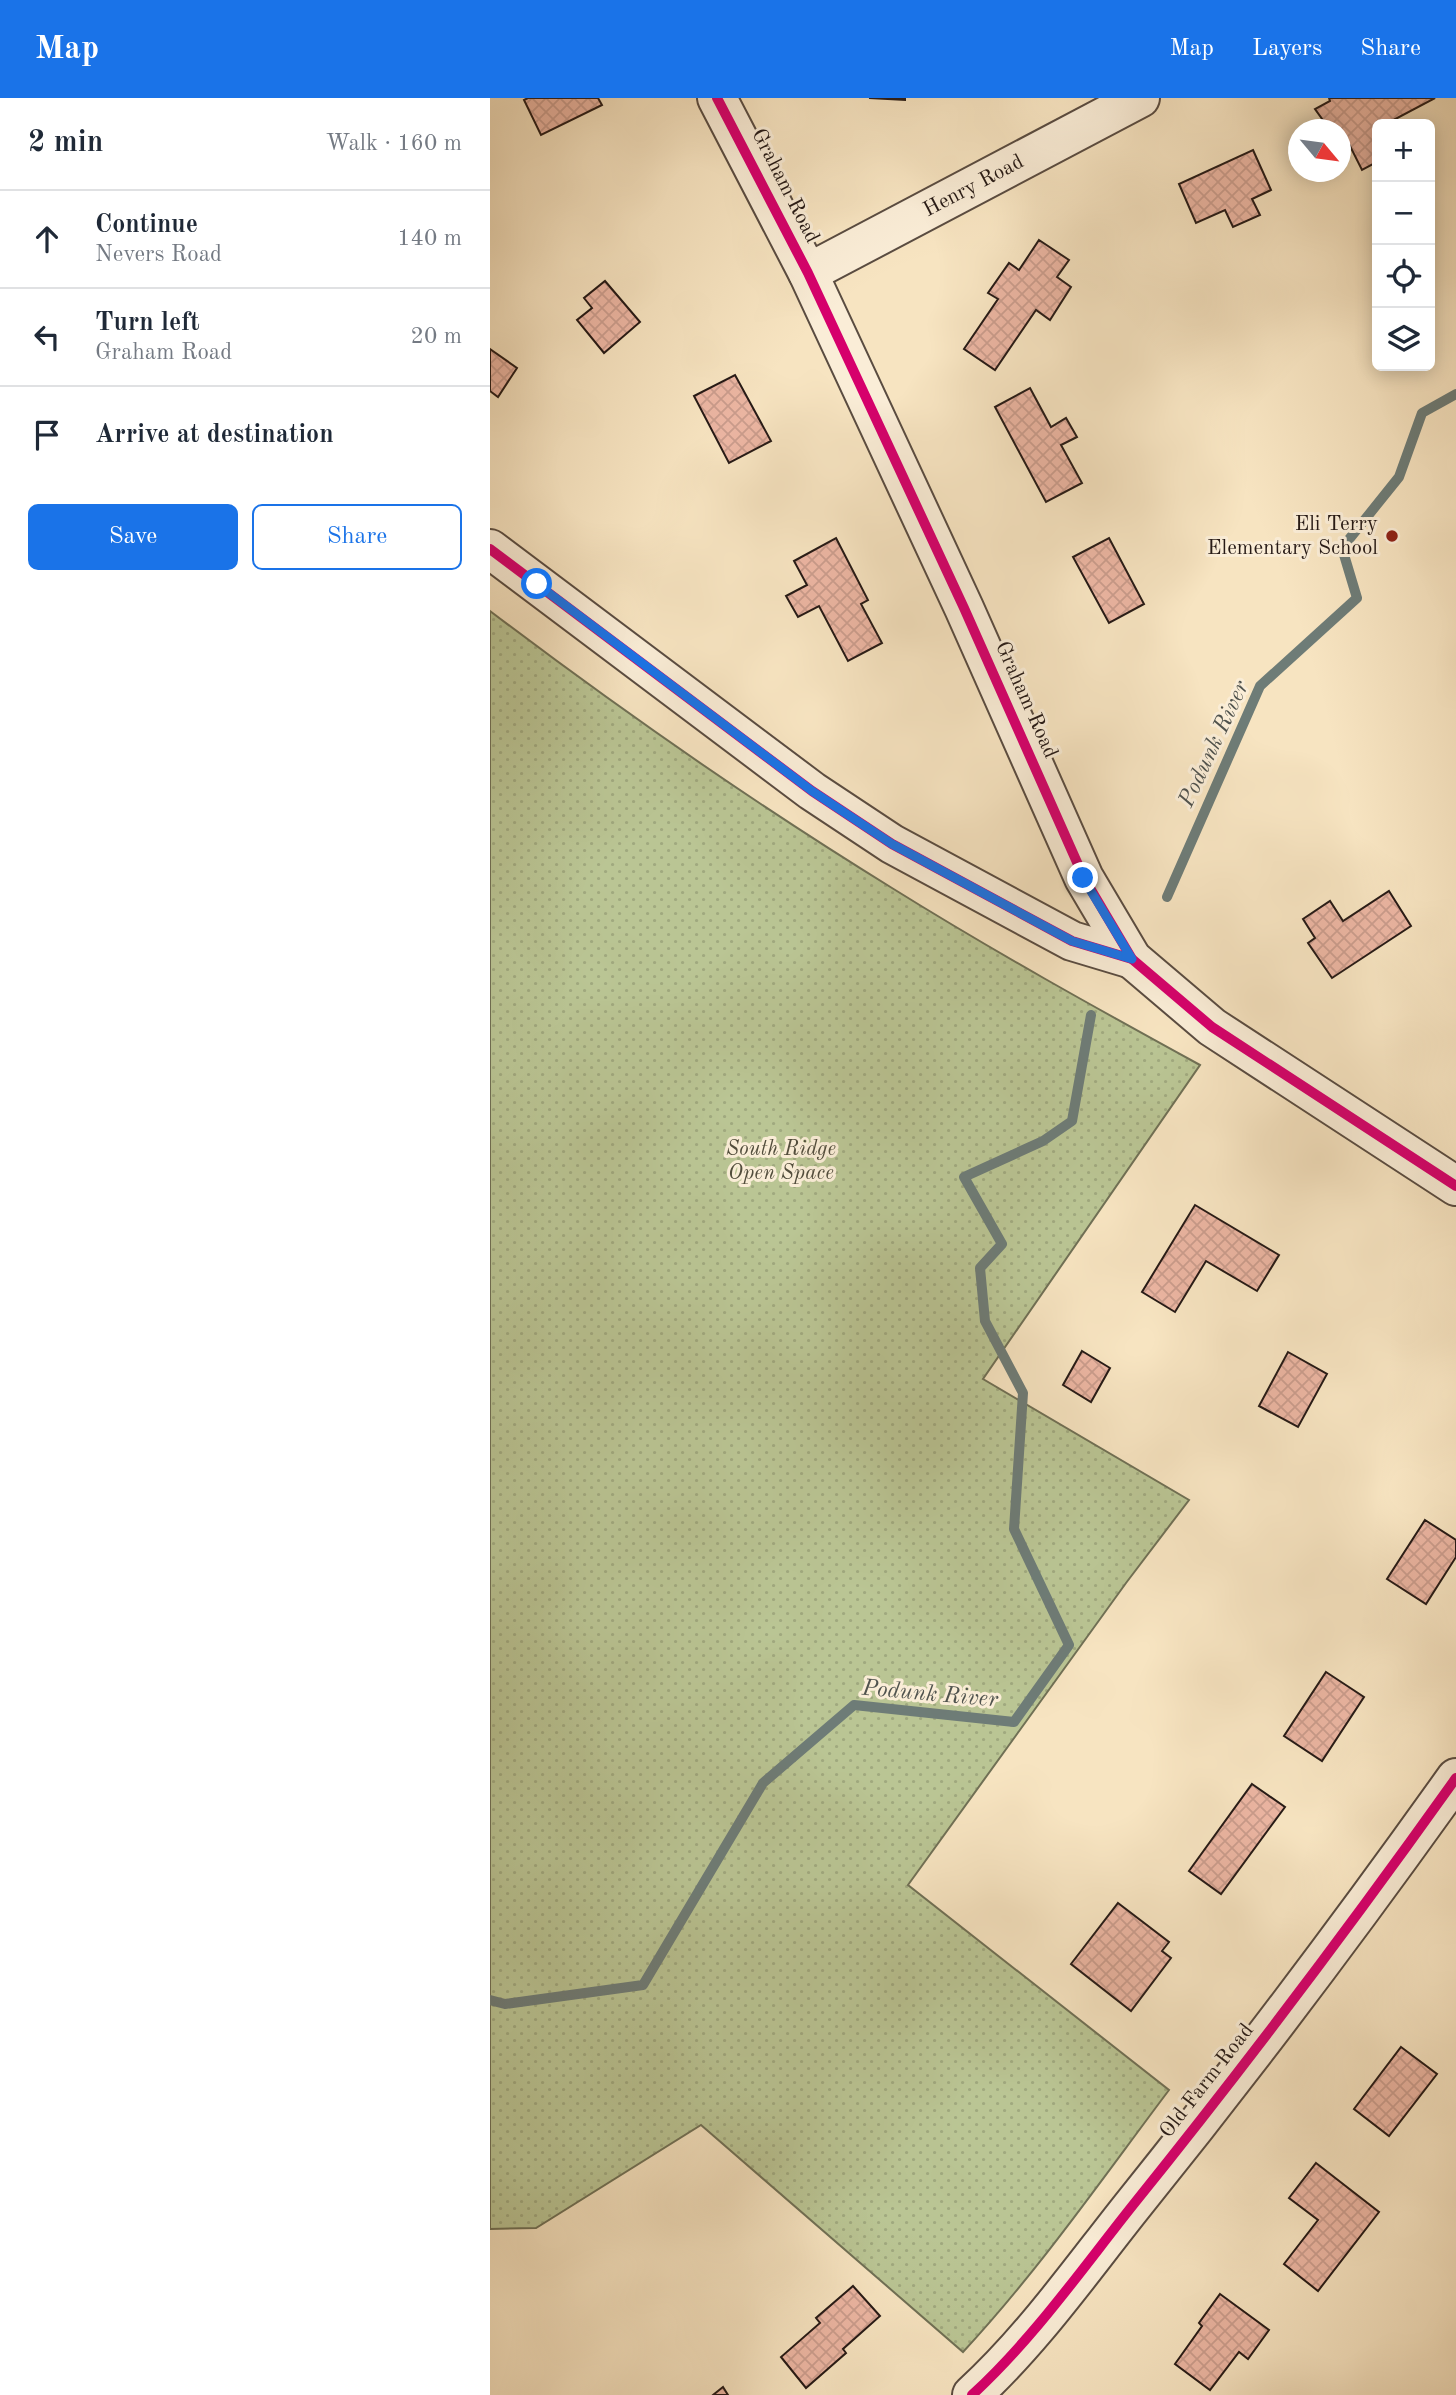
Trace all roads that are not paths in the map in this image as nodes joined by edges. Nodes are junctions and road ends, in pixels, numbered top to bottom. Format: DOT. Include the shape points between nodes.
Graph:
graph roads {
  1 [pos="718,98"];
  2 [pos="1140,98"];
  3 [pos="808,273"];
  4 [pos="490,548"];
  5 [pos="1132,959"];
  6 [pos="1456,1186"];
  7 [pos="1456,1778"];
  8 [pos="972,2395"];
  1 -- 3 [label="street, Graham Road"];
  2 -- 3 [label="street, Henry Road"];
  3 -- 5 [label="street, Graham Road" via="1083,878"];
  4 -- 5 [label="street" via="812,791 892,844 1072,941"];
  5 -- 6 [label="street, Graham Road" via="1212,1027"];
  7 -- 8 [label="street, Old Farm Road" via="1201,2121 1029,2334"];
}
